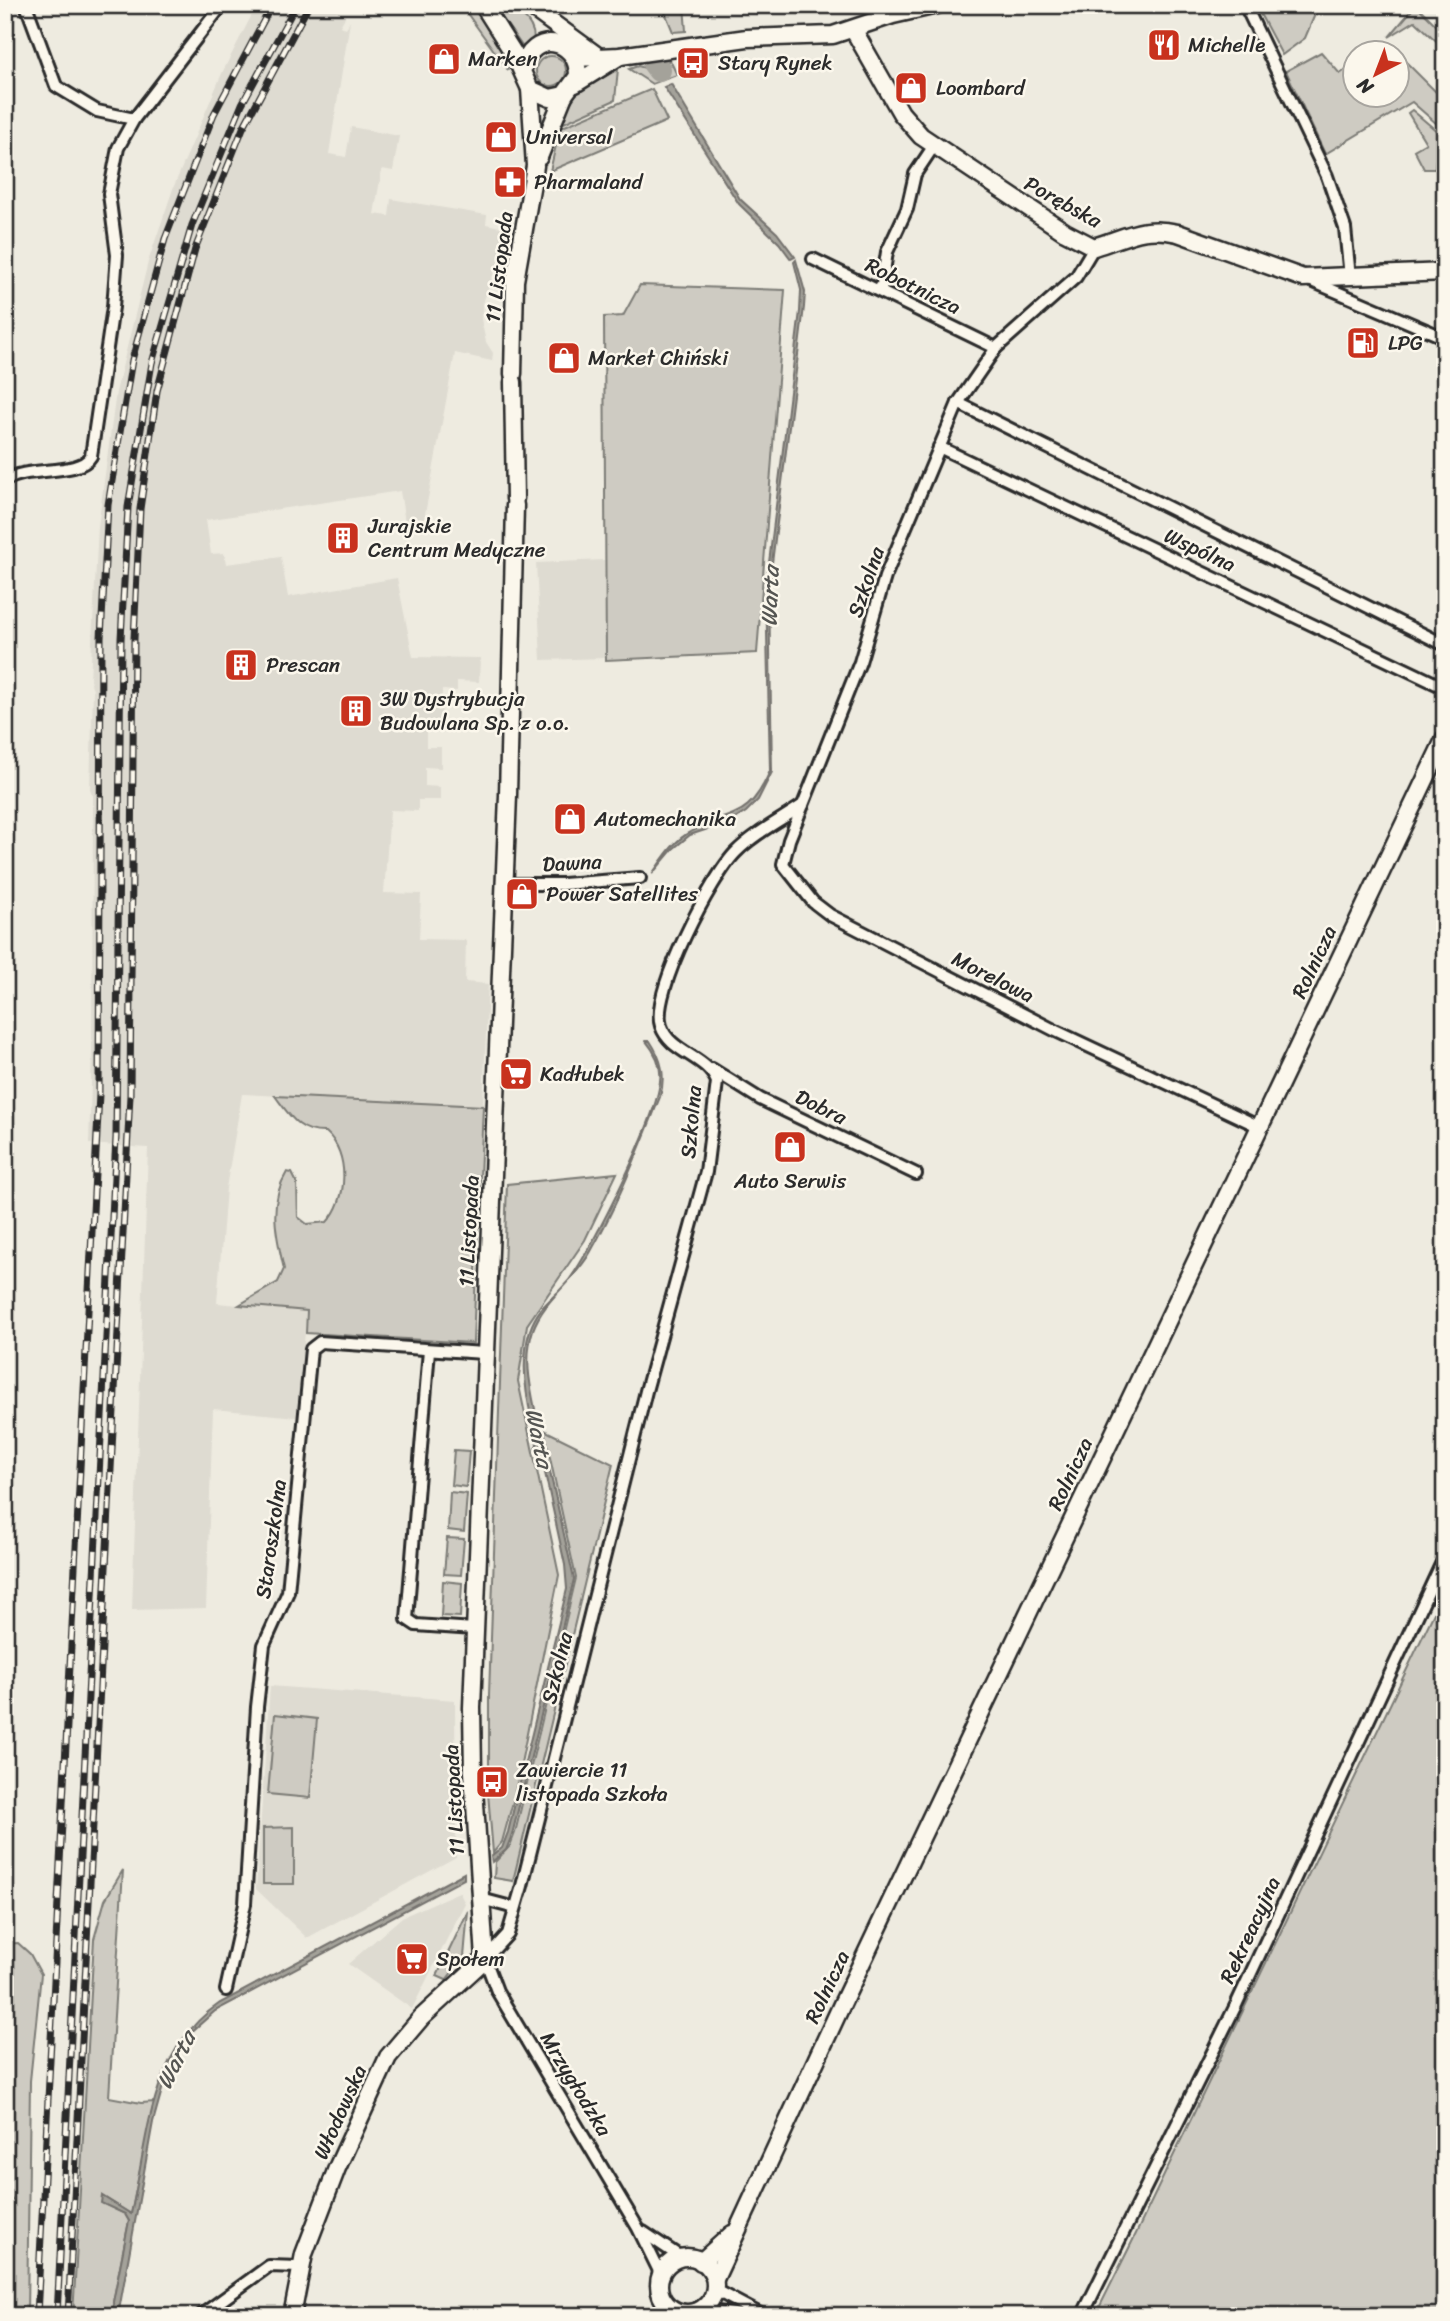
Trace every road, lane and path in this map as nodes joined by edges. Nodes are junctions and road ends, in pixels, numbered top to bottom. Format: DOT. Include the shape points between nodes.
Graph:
graph roads {
  1 [pos="26,5"];
  2 [pos="222,5"];
  3 [pos="483,5"];
  4 [pos="519,5"];
  5 [pos="528,5"];
  6 [pos="937,5"];
  7 [pos="1245,5"];
  8 [pos="892,10"];
  9 [pos="853,29"];
  10 [pos="555,43"];
  11 [pos="626,55"];
  12 [pos="599,57"];
  13 [pos="575,58"];
  14 [pos="523,69"];
  15 [pos="530,89"];
  16 [pos="570,90"];
  17 [pos="134,119"];
  18 [pos="933,147"];
  19 [pos="535,166"];
  20 [pos="1094,247"];
  21 [pos="813,258"];
  22 [pos="1445,272"];
  23 [pos="1350,276"];
  24 [pos="1303,278"];
  25 [pos="881,291"];
  26 [pos="1445,338"];
  27 [pos="996,348"];
  28 [pos="958,403"];
  29 [pos="939,447"];
  30 [pos="5,481"];
  31 [pos="1445,645"];
  32 [pos="1445,688"];
  33 [pos="1445,738"];
  34 [pos="803,806"];
  35 [pos="640,878"];
  36 [pos="505,884"];
  37 [pos="712,1069"];
  38 [pos="1260,1127"];
  39 [pos="916,1174"];
  40 [pos="429,1350"];
  41 [pos="484,1353"];
  42 [pos="1445,1556"];
  43 [pos="474,1629"];
  44 [pos="480,1891"];
  45 [pos="515,1908"];
  46 [pos="485,1959"];
  47 [pos="226,1990"];
  48 [pos="638,2228"];
  49 [pos="737,2230"];
  50 [pos="682,2258"];
  51 [pos="701,2262"];
  52 [pos="299,2267"];
  53 [pos="661,2275"];
  54 [pos="715,2284"];
  55 [pos="672,2312"];
  56 [pos="696,2313"];
  57 [pos="200,2316"];
  58 [pos="292,2316"];
  59 [pos="750,2316"];
  60 [pos="764,2316"];
  61 [pos="1082,2316"];
  1 -- 17 [label="street" via="56,86 97,111"];
  2 -- 17 [label="street"];
  3 -- 14 [label="street"];
  4 -- 10 [label="street"];
  5 -- 12 [label="street"];
  6 -- 8 [label="street"];
  7 -- 23 [label="street" via="1327,176 1345,228"];
  8 -- 9 [label="street"];
  9 -- 11 [label="street" via="833,36 747,38"];
  9 -- 18 [label="street, Porębska" via="901,113"];
  10 -- 13 [label="street"];
  10 -- 14 [label="street" via="537,47 524,60"];
  11 -- 12 [label="street"];
  11 -- 16 [label="street"];
  12 -- 13 [label="street"];
  13 -- 16 [label="street" via="578,69"];
  14 -- 15 [label="street"];
  15 -- 16 [label="street" via="550,98"];
  15 -- 19 [label="street, 11 Listopada"];
  16 -- 19 [label="street, 11 Listopada"];
  17 -- 30 [label="street" via="118,148 110,177 117,255 91,456 78,466 19,473"];
  18 -- 20 [label="street, Porębska"];
  18 -- 25 [label="street" via="915,174 908,209 887,252"];
  19 -- 36 [label="street, 11 Listopada" via="515,281 515,502"];
  20 -- 24 [label="street, Porębska" via="1141,230 1163,230"];
  20 -- 27 [label="street, Szkolna" via="1076,277"];
  21 -- 25 [label="street, Robotnicza"];
  22 -- 23 [label="street, Porębska"];
  23 -- 24 [label="street, Porębska"];
  24 -- 26 [label="street"];
  25 -- 27 [label="street, Robotnicza"];
  27 -- 28 [label="street, Szkolna"];
  28 -- 29 [label="street, Szkolna"];
  28 -- 31 [label="street"];
  29 -- 32 [label="street, Wspólna"];
  29 -- 34 [label="street, Szkolna" via="885,577 860,662"];
  33 -- 38 [label="street, Rolnicza"];
  34 -- 37 [label="street, Szkolna" via="737,851 716,874 667,976 660,1026 673,1042"];
  34 -- 38 [label="street, Morelowa" via="783,864 813,902 830,915 1056,1031"];
  35 -- 36 [label="street, Dawna"];
  36 -- 41 [label="street, 11 Listopada"];
  37 -- 39 [label="street, Dobra" via="760,1098"];
  37 -- 45 [label="street, Szkolna" via="717,1082 706,1172"];
  38 -- 49 [label="street, Rolnicza"];
  40 -- 41 [label="street, Staroszkolna"];
  40 -- 43 [label="street" via="407,1619 416,1625"];
  40 -- 47 [label="street, Staroszkolna" via="320,1342 311,1349 288,1592 264,1645 245,1903"];
  41 -- 43 [label="street, 11 Listopada"];
  42 -- 61 [label="street, Rekreacyjna" via="1237,2003"];
  43 -- 44 [label="street, 11 Listopada" via="472,1708"];
  44 -- 45 [label="street"];
  44 -- 46 [label="street, 11 Listopada"];
  45 -- 46 [label="street, Szkolna" via="506,1938"];
  46 -- 48 [label="street, Mrzygłodzka" via="497,1992"];
  46 -- 52 [label="street, Włodowska" via="415,2024 388,2057 337,2168"];
  48 -- 50 [label="street, Mrzygłodzka"];
  48 -- 53 [label="street, Mrzygłodzka"];
  49 -- 51 [label="street, Rolnicza"];
  49 -- 54 [label="street, Rolnicza"];
  50 -- 51 [label="street"];
  50 -- 53 [label="street"];
  51 -- 54 [label="street"];
  52 -- 57 [label="street" via="269,2266"];
  52 -- 58 [label="street, Włodowska"];
  53 -- 55 [label="street" via="661,2294"];
  54 -- 56 [label="street" via="713,2298"];
  54 -- 60 [label="street"];
  55 -- 56 [label="street"];
  56 -- 59 [label="street"];
}
